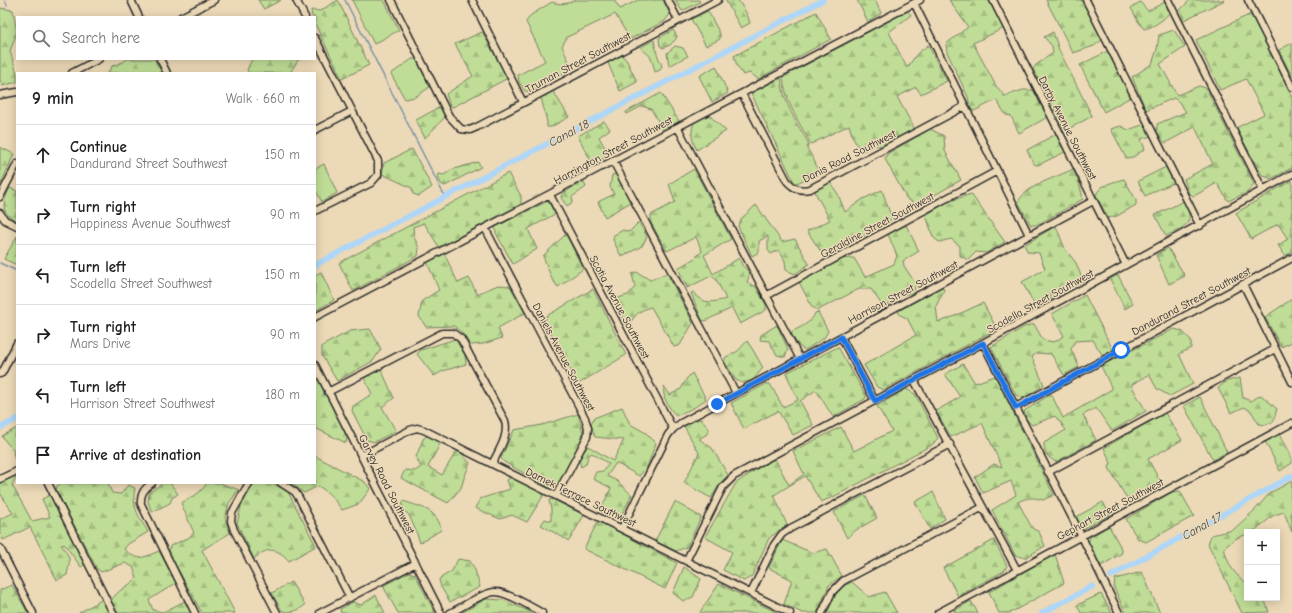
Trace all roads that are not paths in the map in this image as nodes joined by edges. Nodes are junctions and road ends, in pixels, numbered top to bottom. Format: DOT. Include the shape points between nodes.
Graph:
graph roads {
  1 [pos="131,0"];
  2 [pos="214,0"];
  3 [pos="296,0"];
  4 [pos="391,0"];
  5 [pos="472,0"];
  6 [pos="668,0"];
  7 [pos="718,0"];
  8 [pos="920,0"];
  9 [pos="992,0"];
  10 [pos="1086,0"];
  11 [pos="1168,0"];
  12 [pos="1248,0"];
  13 [pos="914,3"];
  14 [pos="139,16"];
  15 [pos="183,16"];
  16 [pos="304,16"];
  17 [pos="678,20"];
  18 [pos="316,40"];
  19 [pos="97,60"];
  20 [pos="160,60"];
  21 [pos="74,72"];
  22 [pos="166,72"];
  23 [pos="1292,87"];
  24 [pos="16,92"];
  25 [pos="742,94"];
  26 [pos="0,95"];
  27 [pos="523,102"];
  28 [pos="965,106"];
  29 [pos="352,111"];
  30 [pos="678,128"];
  31 [pos="316,129"];
  32 [pos="613,161"];
  33 [pos="16,166"];
  34 [pos="997,171"];
  35 [pos="1292,174"];
  36 [pos="1263,190"];
  37 [pos="550,195"];
  38 [pos="0,197"];
  39 [pos="1093,201"];
  40 [pos="316,211"];
  41 [pos="0,213"];
  42 [pos="16,226"];
  43 [pos="1200,226"];
  44 [pos="485,228"];
  45 [pos="1030,235"];
  46 [pos="1292,258"];
  47 [pos="1126,265"];
  48 [pos="1243,284"];
  49 [pos="766,296"];
  50 [pos="316,317"];
  51 [pos="841,337"];
  52 [pos="983,343"];
  53 [pos="1275,349"];
  54 [pos="15,351"];
  55 [pos="800,359"];
  56 [pos="316,366"];
  57 [pos="0,374"];
  58 [pos="914,380"];
  59 [pos="1292,382"];
  60 [pos="328,392"];
  61 [pos="736,393"];
  62 [pos="875,401"];
  63 [pos="1016,408"];
  64 [pos="1292,423"];
  65 [pos="673,429"];
  66 [pos="950,444"];
  67 [pos="361,456"];
  68 [pos="492,464"];
  69 [pos="16,472"];
  70 [pos="1048,472"];
  71 [pos="0,480"];
  72 [pos="48,484"];
  73 [pos="151,484"];
  74 [pos="248,484"];
  75 [pos="283,484"];
  76 [pos="556,496"];
  77 [pos="984,507"];
  78 [pos="622,528"];
  79 [pos="1081,535"];
  80 [pos="0,548"];
  81 [pos="686,561"];
  82 [pos="416,563"];
  83 [pos="1017,570"];
  84 [pos="751,593"];
  85 [pos="350,598"];
  86 [pos="33,613"];
  87 [pos="113,613"];
  88 [pos="195,613"];
  89 [pos="276,613"];
  90 [pos="320,613"];
  91 [pos="441,613"];
  92 [pos="450,613"];
  93 [pos="542,613"];
  94 [pos="790,613"];
  95 [pos="822,613"];
  96 [pos="938,613"];
  97 [pos="1119,613"];
  1 -- 14 [label="street"];
  2 -- 15 [label="street"];
  3 -- 16 [label="street"];
  4 -- 27 [label="street, Truman Street Southwest" via="450,116 461,129 470,130 477,127"];
  5 -- 27 [label="street"];
  6 -- 17 [label="street"];
  7 -- 17 [label="street, Truman Street Southwest"];
  8 -- 13 [label="street, Harrington Street Southwest"];
  9 -- 39 [label="street, Darby Avenue Southwest"];
  10 -- 43 [label="street"];
  11 -- 36 [label="street"];
  12 -- 23 [label="street"];
  13 -- 25 [label="street, Harrington Street Southwest"];
  13 -- 28 [label="street"];
  17 -- 27 [label="street, Truman Street Southwest"];
  18 -- 29 [label="street"];
  19 -- 21 [label="street"];
  20 -- 22 [label="street"];
  24 -- 26 [label="street"];
  25 -- 28 [label="street, Danis Road Southwest" via="788,181 801,191 810,189"];
  25 -- 30 [label="street, Harrington Street Southwest"];
  28 -- 34 [label="street"];
  29 -- 31 [label="street"];
  29 -- 40 [label="street" via="378,162 378,175 372,183"];
  30 -- 32 [label="street, Harrington Street Southwest"];
  30 -- 49 [label="street"];
  32 -- 37 [label="street, Harrington Street Southwest"];
  32 -- 61 [label="street"];
  33 -- 38 [label="street"];
  34 -- 45 [label="street"];
  34 -- 49 [label="street, Geraldine Street Southwest"];
  35 -- 36 [label="street, Scodella Street Southwest"];
  36 -- 43 [label="street, Scodella Street Southwest"];
  37 -- 44 [label="street, Harrington Street Southwest"];
  37 -- 65 [label="street, Scotia Avenue Southwest"];
  39 -- 45 [label="street, Harrison Street Southwest"];
  39 -- 47 [label="street, Darby Avenue Southwest"];
  41 -- 42 [label="street" via="5,220"];
  43 -- 47 [label="street, Scodella Street Southwest"];
  44 -- 50 [label="street, Harrington Street Southwest"];
  44 -- 76 [label="street, Daniels Avenue Southwest" via="588,428 587,437"];
  45 -- 51 [label="street, Harrison Street Southwest"];
  46 -- 48 [label="street, Dandurand Street Southwest"];
  47 -- 52 [label="street, Scodella Street Southwest"];
  48 -- 53 [label="street"];
  48 -- 63 [label="street, Dandurand Street Southwest"];
  49 -- 55 [label="street"];
  51 -- 55 [label="street, Harrison Street Southwest"];
  51 -- 62 [label="street"];
  52 -- 58 [label="street, Scodella Street Southwest"];
  52 -- 63 [label="street"];
  53 -- 59 [label="street"];
  53 -- 70 [label="street"];
  54 -- 57 [label="street"];
  55 -- 61 [label="street, Harrison Street Southwest"];
  56 -- 60 [label="street, Garvey Road Southwest"];
  58 -- 62 [label="street, Scodella Street Southwest"];
  58 -- 66 [label="street"];
  60 -- 67 [label="street, Garvey Road Southwest"];
  60 -- 68 [label="street" via="442,333 453,333 461,339 505,421 505,438"];
  61 -- 65 [label="street, Harrison Street Southwest"];
  62 -- 81 [label="street, Scodella Street Southwest" via="734,476 723,487"];
  63 -- 70 [label="street"];
  64 -- 79 [label="street, Gephart Street Southwest"];
  65 -- 78 [label="street, Harrison Street Southwest"];
  66 -- 77 [label="street"];
  66 -- 84 [label="street" via="782,534"];
  67 -- 68 [label="street, Damek Terrace Southwest" via="417,428"];
  67 -- 82 [label="street, Garvey Road Southwest"];
  68 -- 76 [label="street, Damek Terrace Southwest"];
  69 -- 71 [label="street"];
  70 -- 79 [label="street"];
  72 -- 87 [label="street"];
  73 -- 88 [label="street" via="140,497 141,504"];
  74 -- 89 [label="street" via="232,513 231,521"];
  75 -- 85 [label="street" via="299,498"];
  76 -- 78 [label="street, Damek Terrace Southwest"];
  77 -- 83 [label="street"];
  77 -- 95 [label="street" via="843,581 832,592"];
  78 -- 81 [label="street, Damek Terrace Southwest"];
  79 -- 83 [label="street, Gephart Street Southwest"];
  79 -- 97 [label="street"];
  80 -- 86 [label="street"];
  81 -- 84 [label="street, Damek Terrace Southwest"];
  82 -- 85 [label="street"];
  82 -- 91 [label="street, Garvey Road Southwest"];
  83 -- 96 [label="street, Gephart Street Southwest"];
  84 -- 94 [label="street, Damek Terrace Southwest"];
  85 -- 90 [label="street"];
  92 -- 93 [label="street" via="488,593 496,592 506,594"];
}
